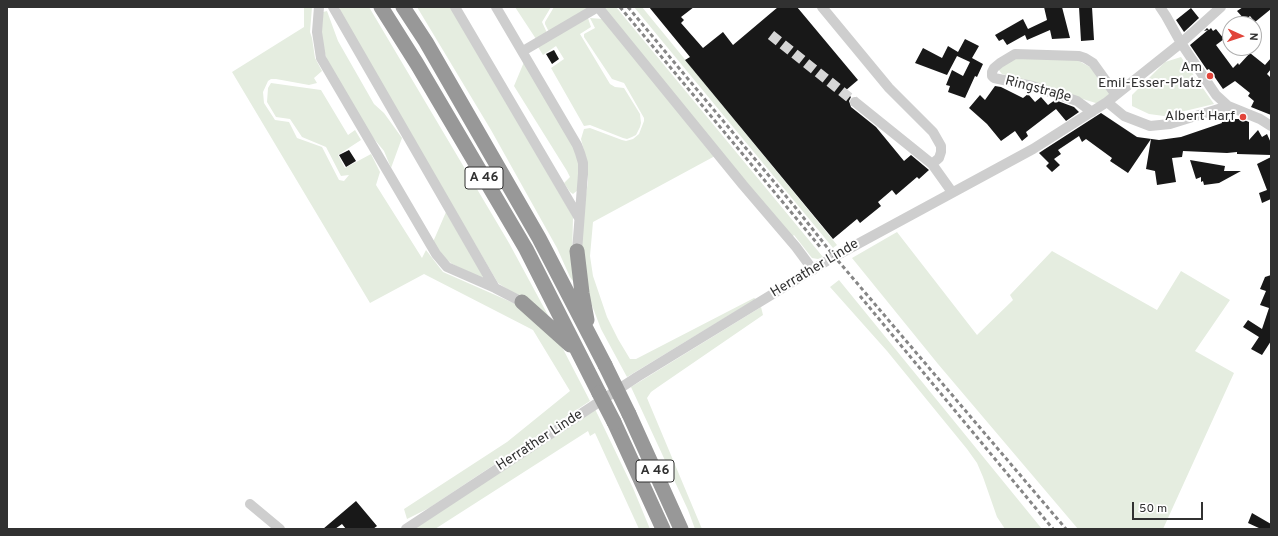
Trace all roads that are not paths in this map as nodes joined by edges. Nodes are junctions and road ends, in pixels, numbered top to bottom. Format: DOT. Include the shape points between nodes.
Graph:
graph roads {
  1 [pos="319,7"];
  2 [pos="333,7"];
  3 [pos="381,7"];
  4 [pos="403,7"];
  5 [pos="455,7"];
  6 [pos="496,7"];
  7 [pos="822,7"];
  8 [pos="1160,7"];
  9 [pos="1221,7"];
  10 [pos="1181,43"];
  11 [pos="523,51"];
  12 [pos="1116,95"];
  13 [pos="855,102"];
  14 [pos="1107,102"];
  15 [pos="1228,106"];
  16 [pos="1092,112"];
  17 [pos="1271,126"];
  18 [pos="932,164"];
  19 [pos="952,192"];
  20 [pos="579,218"];
  21 [pos="577,251"];
  22 [pos="813,270"];
  23 [pos="495,288"];
  24 [pos="522,302"];
  25 [pos="592,340"];
  26 [pos="579,353"];
  27 [pos="250,504"];
  28 [pos="280,529"];
  29 [pos="406,529"];
  30 [pos="663,529"];
  31 [pos="682,529"];
  1 -- 23 [label="street" via="316,32 321,58 436,254 447,267"];
  2 -- 23 [label="street"];
  3 -- 26 [label="highway, A 46" via="526,249"];
  4 -- 25 [label="highway, A 46" via="426,42 539,238"];
  5 -- 20 [label="street"];
  6 -- 11 [label="street"];
  7 -- 18 [label="street" via="889,88 933,132 941,146 941,152"];
  8 -- 10 [label="street"];
  9 -- 10 [label="street, Herrather Linde"];
  10 -- 12 [label="street, Herrather Linde"];
  10 -- 15 [label="street" via="1216,95"];
  11 -- 20 [label="street" via="580,153 583,174"];
  11 -- 22 [label="street" via="598,7"];
  12 -- 14 [label="street, Herrather Linde"];
  12 -- 16 [label="street, Ringstraße" via="1093,63 1079,56 1015,54 1000,63 992,72 994,78 1032,86 1077,101"];
  13 -- 18 [label="street"];
  14 -- 15 [label="street" via="1124,116 1150,126 1170,124"];
  14 -- 16 [label="street, Herrather Linde"];
  15 -- 17 [label="street"];
  16 -- 19 [label="street, Herrather Linde" via="1033,149"];
  18 -- 19 [label="street"];
  19 -- 22 [label="street, Herrather Linde"];
  20 -- 21 [label="street"];
  21 -- 25 [label="highway"];
  22 -- 29 [label="street, Herrather Linde" via="637,378"];
  23 -- 24 [label="street"];
  24 -- 26 [label="highway"];
  25 -- 31 [label="highway, A 46, bridge"];
  26 -- 30 [label="highway, A 46, bridge"];
  27 -- 28 [label="street"];
}
